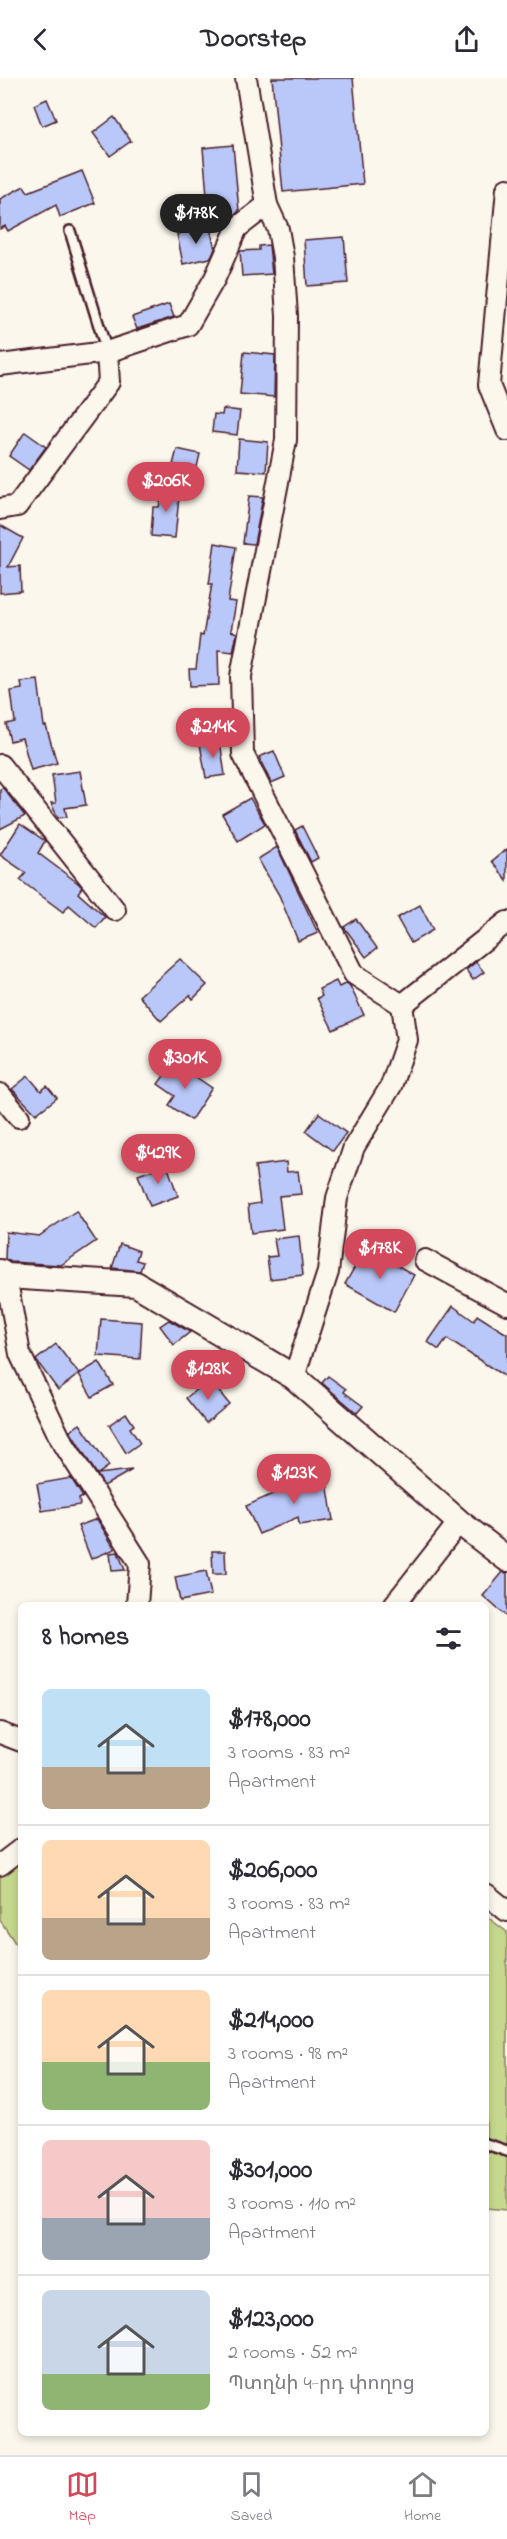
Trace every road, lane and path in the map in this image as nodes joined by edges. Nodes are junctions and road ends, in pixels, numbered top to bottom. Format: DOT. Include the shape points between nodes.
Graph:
graph roads {
  1 [pos="246,78"];
  2 [pos="507,189"];
  3 [pos="267,205"];
  4 [pos="70,231"];
  5 [pos="108,352"];
  6 [pos="0,365"];
  7 [pos="507,430"];
  8 [pos="0,509"];
  9 [pos="0,765"];
  10 [pos="115,910"];
  11 [pos="507,922"];
  12 [pos="402,1005"];
  13 [pos="0,1094"];
  14 [pos="19,1117"];
  15 [pos="425,1260"];
  16 [pos="3,1274"];
  17 [pos="507,1304"];
  18 [pos="294,1377"];
  19 [pos="459,1522"];
  20 [pos="507,1559"];
  21 [pos="137,1602"];
  22 [pos="396,1602"];
  23 [pos="0,1733"];
  24 [pos="18,1740"];
  25 [pos="18,1851"];
  26 [pos="0,1865"];
  27 [pos="489,1896"];
  28 [pos="507,1911"];
  29 [pos="489,2145"];
  30 [pos="507,2151"];
  1 -- 3 [label="street"];
  2 -- 7 [label="street" via="489,385"];
  3 -- 5 [label="street" via="237,228 188,326"];
  3 -- 12 [label="street" via="278,230 285,280 286,440 241,676 243,754 354,974"];
  4 -- 5 [label="lane"];
  5 -- 6 [label="street"];
  5 -- 8 [label="street" via="109,382 17,506"];
  9 -- 10 [label="street"];
  11 -- 12 [label="street"];
  12 -- 18 [label="street" via="406,1040 391,1086 354,1147 338,1198 328,1272"];
  13 -- 14 [label="street"];
  15 -- 17 [label="street"];
  16 -- 18 [label="street" via="136,1284"];
  16 -- 21 [label="street" via="20,1354 60,1438 140,1564"];
  18 -- 19 [label="street"];
  19 -- 20 [label="street"];
  19 -- 22 [label="street"];
  23 -- 24 [label="street"];
  25 -- 26 [label="street"];
  27 -- 28 [label="street"];
  29 -- 30 [label="lane"];
}
